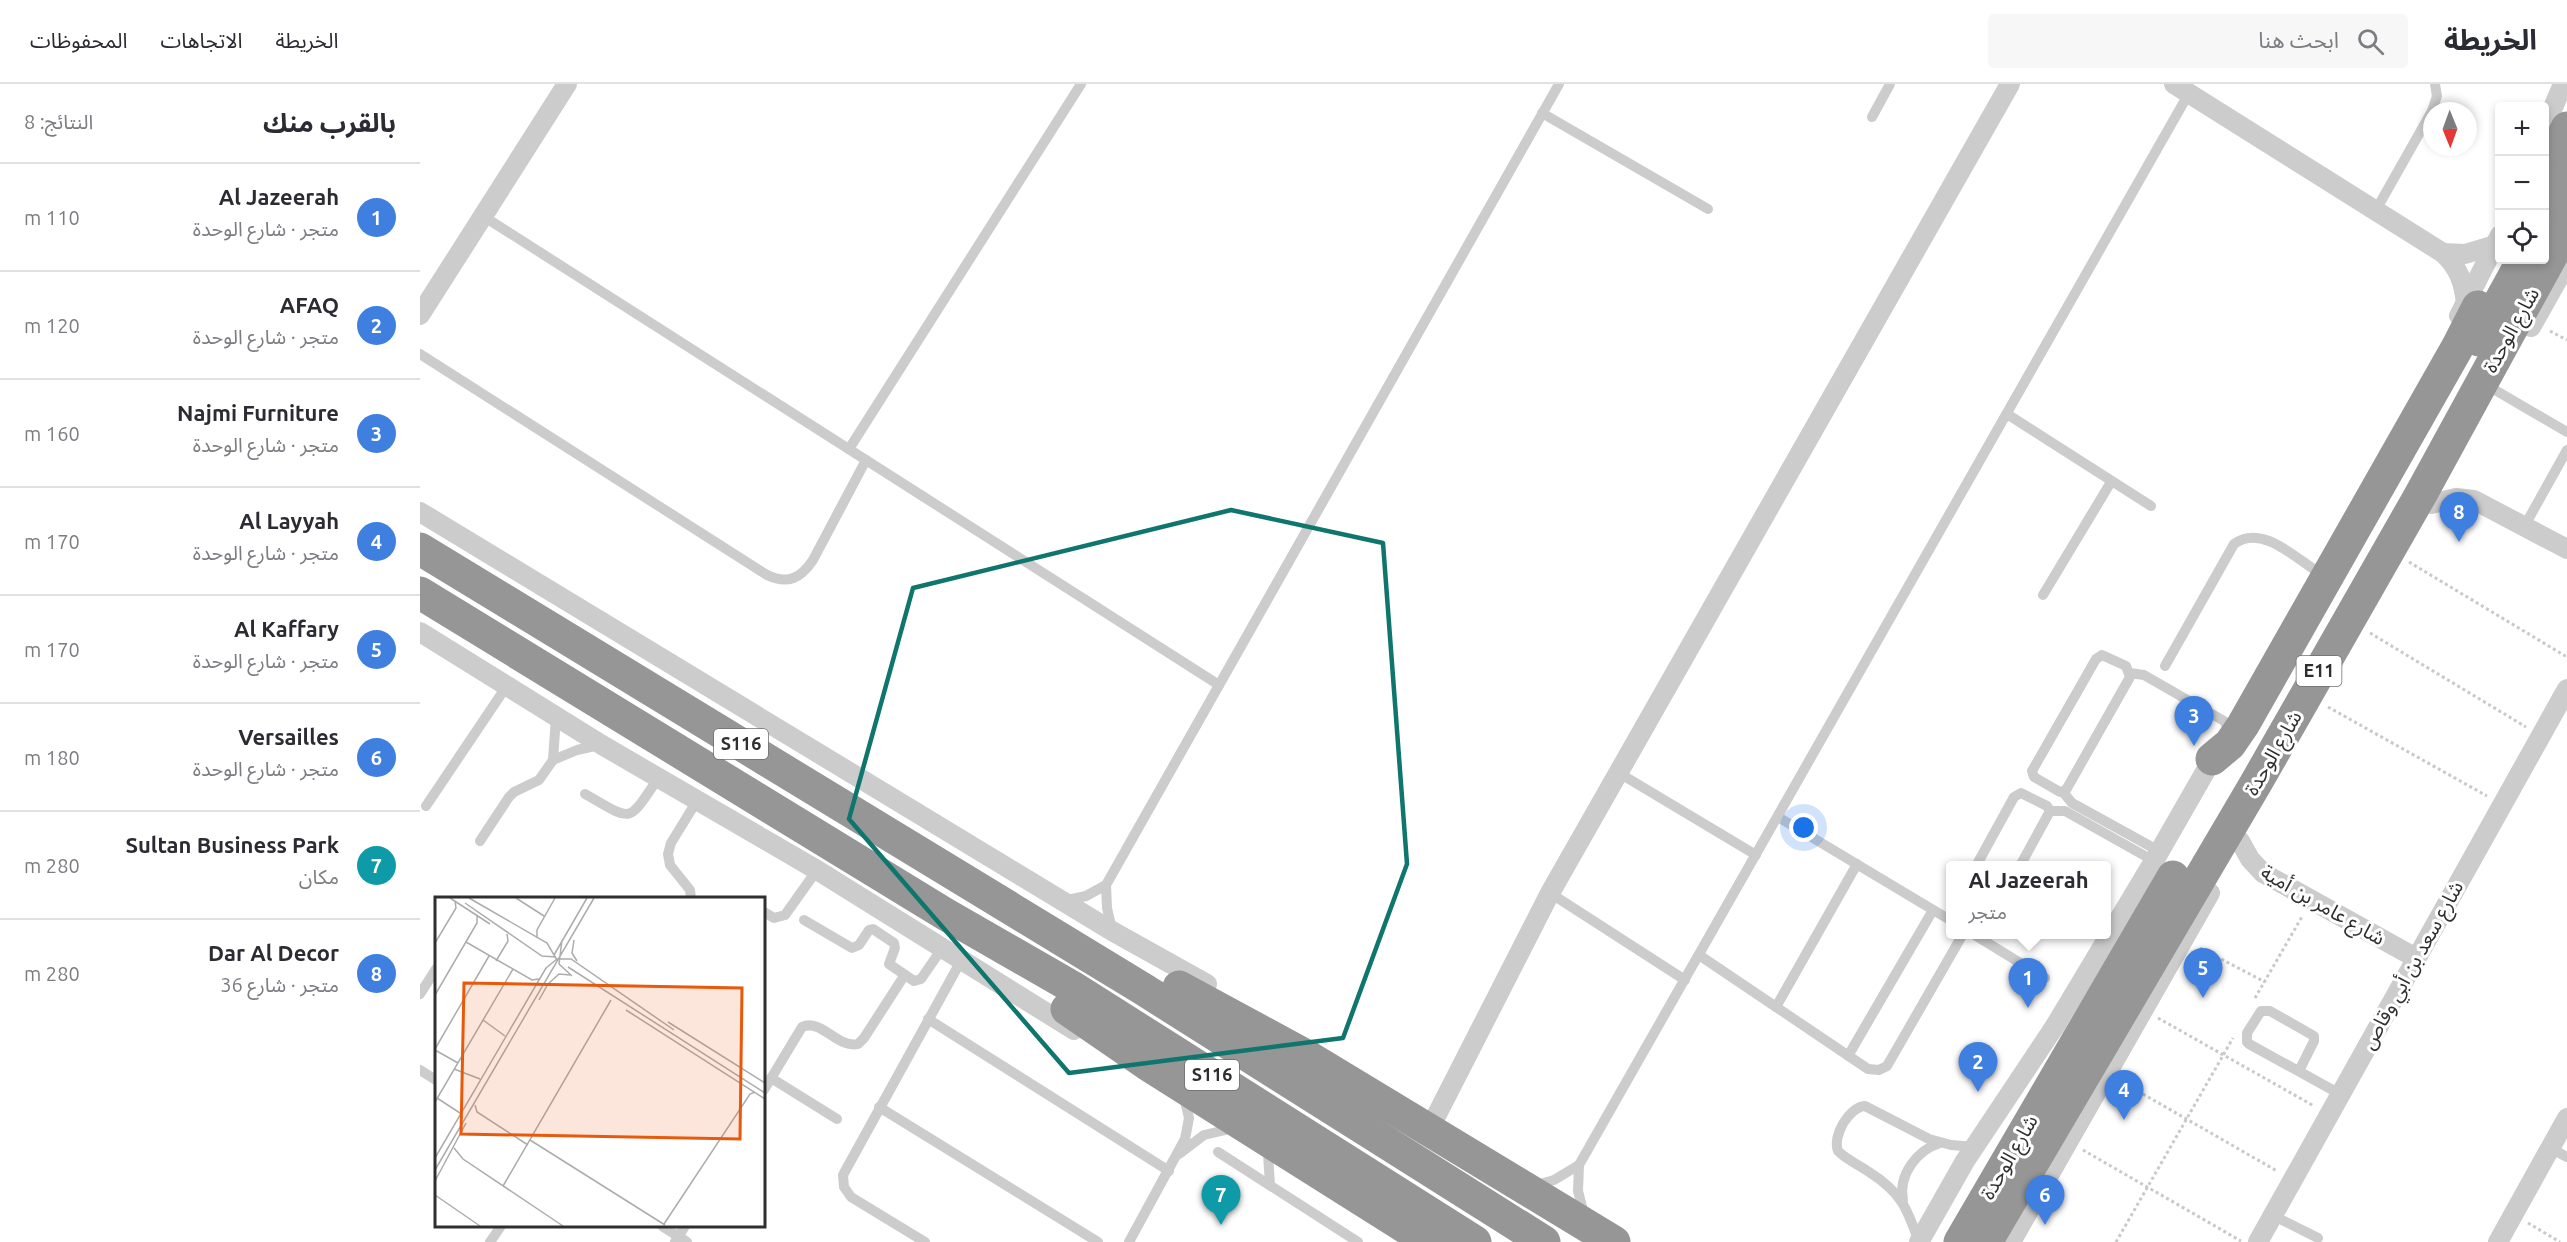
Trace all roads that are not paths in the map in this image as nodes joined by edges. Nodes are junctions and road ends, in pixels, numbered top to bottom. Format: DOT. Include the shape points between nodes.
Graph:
graph roads {
  1 [pos="567,84"];
  2 [pos="1081,84"];
  3 [pos="1559,84"];
  4 [pos="1890,84"];
  5 [pos="2010,84"];
  6 [pos="2435,84"];
  7 [pos="2564,84"];
  8 [pos="2182,89"];
  9 [pos="2435,102"];
  10 [pos="1542,113"];
  11 [pos="1872,117"];
  12 [pos="2549,118"];
  13 [pos="2423,127"];
  14 [pos="2567,128"];
  15 [pos="2549,163"];
  16 [pos="2567,177"];
  17 [pos="1708,209"];
  18 [pos="2376,210"];
  19 [pos="2549,211"];
  20 [pos="483,216"];
  21 [pos="2567,227"];
  22 [pos="2495,251"];
  23 [pos="2444,253"];
  24 [pos="2567,263"];
  25 [pos="2495,264"];
  26 [pos="2498,264"];
  27 [pos="2499,264"];
  28 [pos="2466,304"];
  29 [pos="420,315"];
  30 [pos="420,354"];
  31 [pos="2495,390"];
  32 [pos="2007,414"];
  33 [pos="2567,432"];
  34 [pos="849,449"];
  35 [pos="2567,450"];
  36 [pos="866,460"];
  37 [pos="2111,482"];
  38 [pos="2431,504"];
  39 [pos="2151,506"];
  40 [pos="420,512"];
  41 [pos="2524,527"];
  42 [pos="420,549"];
  43 [pos="2567,549"];
  44 [pos="2319,572"];
  45 [pos="420,592"];
  46 [pos="2043,595"];
  47 [pos="420,632"];
  48 [pos="2165,666"];
  49 [pos="2130,673"];
  50 [pos="1219,685"];
  51 [pos="506,687"];
  52 [pos="2565,699"];
  53 [pos="556,717"];
  54 [pos="2229,729"];
  55 [pos="602,745"];
  56 [pos="2212,759"];
  57 [pos="553,760"];
  58 [pos="1619,772"];
  59 [pos="659,777"];
  60 [pos="2063,792"];
  61 [pos="585,794"];
  62 [pos="698,799"];
  63 [pos="426,806"];
  64 [pos="2050,811"];
  65 [pos="1778,817"];
  66 [pos="480,841"];
  67 [pos="2240,841"];
  68 [pos="1756,855"];
  69 [pos="2157,856"];
  70 [pos="1979,861"];
  71 [pos="2023,861"];
  72 [pos="1857,864"];
  73 [pos="817,870"];
  74 [pos="1107,885"];
  75 [pos="1550,893"];
  76 [pos="691,897"];
  77 [pos="1063,901"];
  78 [pos="1933,910"];
  79 [pos="765,913"];
  80 [pos="945,914"];
  81 [pos="1946,915"];
  82 [pos="804,920"];
  83 [pos="1112,931"];
  84 [pos="2111,932"];
  85 [pos="1062,939"];
  86 [pos="1960,939"];
  87 [pos="1982,939"];
  88 [pos="2107,939"];
  89 [pos="943,947"];
  90 [pos="1699,955"];
  91 [pos="962,958"];
  92 [pos="2416,958"];
  93 [pos="435,973"];
  94 [pos="904,976"];
  95 [pos="2045,978"];
  96 [pos="1685,980"];
  97 [pos="420,994"];
  98 [pos="1776,1007"];
  99 [pos="928,1019"];
  100 [pos="1848,1056"];
  101 [pos="1310,1058"];
  102 [pos="420,1070"];
  103 [pos="2299,1071"];
  104 [pos="771,1078"];
  105 [pos="435,1079"];
  106 [pos="765,1088"];
  107 [pos="2340,1094"];
  108 [pos="1185,1101"];
  109 [pos="879,1107"];
  110 [pos="2058,1116"];
  111 [pos="2567,1118"];
  112 [pos="837,1119"];
  113 [pos="1230,1129"];
  114 [pos="1429,1130"];
  115 [pos="1940,1143"];
  116 [pos="1975,1147"];
  117 [pos="1218,1152"];
  118 [pos="2559,1153"];
  119 [pos="1268,1154"];
  120 [pos="1177,1156"];
  121 [pos="1579,1165"];
  122 [pos="1168,1171"];
  123 [pos="1270,1185"];
  124 [pos="1526,1188"];
  125 [pos="1356,1195"];
  126 [pos="1904,1203"];
  127 [pos="2272,1215"];
  128 [pos="500,1227"];
  129 [pos="663,1227"];
  130 [pos="1603,1235"];
  131 [pos="2318,1238"];
  132 [pos="680,1240"];
  133 [pos="490,1242"];
  134 [pos="925,1242"];
  135 [pos="1098,1242"];
  136 [pos="1129,1242"];
  137 [pos="1358,1242"];
  138 [pos="1429,1242"];
  139 [pos="1475,1242"];
  140 [pos="1544,1242"];
  141 [pos="1919,1242"];
  142 [pos="1960,1242"];
  143 [pos="1986,1242"];
  144 [pos="2011,1242"];
  145 [pos="2258,1242"];
  146 [pos="2498,1242"];
  1 -- 20 [label="street"];
  2 -- 34 [label="lane"];
  3 -- 10 [label="lane"];
  4 -- 11 [label="lane"];
  5 -- 58 [label="street"];
  6 -- 9 [label="lane"];
  7 -- 12 [label="street"];
  8 -- 18 [label="street"];
  8 -- 32 [label="lane"];
  10 -- 17 [label="lane"];
  10 -- 50 [label="lane"];
  13 -- 18 [label="lane"];
  14 -- 15 [label="highway"];
  16 -- 19 [label="highway"];
  18 -- 23 [label="street"];
  20 -- 29 [label="street"];
  20 -- 34 [label="lane"];
  21 -- 110 [label="highway, شارع الوحدة / E11" via="2256,783"];
  22 -- 23 [label="street"];
  23 -- 28 [label="street" via="2463,280"];
  24 -- 31 [label="street"];
  25 -- 28 [label="street"];
  26 -- 56 [label="highway" via="2457,348 2243,725 2230,744"];
  27 -- 110 [label="highway, شارع الوحدة / E11" via="2401,483 2277,700"];
  28 -- 44 [label="street"];
  30 -- 36 [label="lane" via="767,575 783,581 805,572"];
  31 -- 33 [label="lane"];
  31 -- 38 [label="street"];
  32 -- 37 [label="lane"];
  32 -- 65 [label="lane"];
  34 -- 36 [label="lane"];
  35 -- 41 [label="lane"];
  36 -- 50 [label="lane"];
  37 -- 39 [label="lane"];
  37 -- 46 [label="lane"];
  38 -- 41 [label="street" via="2456,498 2474,500"];
  38 -- 67 [label="street"];
  40 -- 77 [label="street"];
  41 -- 43 [label="street"];
  42 -- 85 [label="highway, S116"];
  44 -- 48 [label="lane" via="2263,537 2240,539"];
  44 -- 54 [label="street"];
  45 -- 80 [label="highway, S116"];
  47 -- 51 [label="street"];
  49 -- 54 [label="lane" via="2144,675 2224,721"];
  49 -- 60 [label="lane"];
  49 -- 60 [label="lane" via="2110,656 2096,659 2034,768 2034,777"];
  50 -- 74 [label="lane"];
  51 -- 53 [label="street"];
  51 -- 63 [label="lane"];
  52 -- 92 [label="street, شارع سعد بن أبي وقاص"];
  53 -- 55 [label="street"];
  53 -- 57 [label="lane"];
  54 -- 56 [label="street"];
  55 -- 57 [label="lane"];
  55 -- 59 [label="street"];
  56 -- 69 [label="street"];
  57 -- 66 [label="lane" via="539,780 509,797"];
  58 -- 68 [label="lane"];
  58 -- 75 [label="street"];
  59 -- 61 [label="lane" via="637,810 629,815"];
  59 -- 62 [label="street"];
  60 -- 69 [label="lane" via="2072,803"];
  62 -- 73 [label="street"];
  62 -- 76 [label="lane" via="668,854 670,865 690,890"];
  64 -- 69 [label="lane" via="2064,812"];
  64 -- 70 [label="lane" via="2018,793"];
  64 -- 71 [label="lane"];
  65 -- 68 [label="lane"];
  65 -- 72 [label="lane"];
  67 -- 92 [label="street, شارع عامر بن أمية" via="2258,869"];
  67 -- 110 [label="street" via="2107,1073"];
  68 -- 90 [label="lane"];
  69 -- 84 [label="street"];
  72 -- 78 [label="lane"];
  72 -- 98 [label="lane"];
  73 -- 79 [label="lane" via="785,915 774,918"];
  73 -- 89 [label="street"];
  74 -- 77 [label="lane" via="1086,896"];
  74 -- 83 [label="lane"];
  75 -- 96 [label="lane"];
  75 -- 114 [label="street"];
  77 -- 83 [label="street"];
  78 -- 81 [label="lane"];
  78 -- 100 [label="lane"];
  80 -- 125 [label="highway" via="999,959 1120,1046"];
  80 -- 139 [label="highway, S116" via="1072,987"];
  82 -- 94 [label="lane" via="852,948 859,945 869,930 875,930 894,943 889,964"];
  83 -- 101 [label="street" via="1267,1018"];
  85 -- 101 [label="highway" via="1080,941 1121,957"];
  85 -- 140 [label="highway, S116"];
  86 -- 100 [label="lane" via="1887,1066 1873,1070"];
  87 -- 95 [label="lane"];
  88 -- 116 [label="street"];
  89 -- 91 [label="street"];
  89 -- 94 [label="lane" via="921,979 914,981"];
  90 -- 96 [label="lane"];
  90 -- 98 [label="lane"];
  91 -- 99 [label="lane"];
  91 -- 108 [label="street"];
  92 -- 107 [label="street, شارع سعد بن أبي وقاص"];
  93 -- 97 [label="lane"];
  94 -- 104 [label="lane" via="861,1042 849,1045 806,1025 799,1029"];
  96 -- 121 [label="lane"];
  98 -- 100 [label="lane"];
  99 -- 109 [label="lane"];
  99 -- 122 [label="lane"];
  101 -- 114 [label="highway"];
  102 -- 105 [label="lane"];
  103 -- 103 [label="lane" via="2247,1042 2247,1033 2261,1011 2270,1011 2314,1036"];
  103 -- 107 [label="lane"];
  104 -- 106 [label="lane"];
  104 -- 112 [label="lane"];
  107 -- 127 [label="street, شارع سعد بن أبي وقاص"];
  108 -- 113 [label="street"];
  108 -- 120 [label="lane" via="1188,1125"];
  109 -- 134 [label="lane" via="845,1169 844,1187 851,1197"];
  109 -- 135 [label="lane"];
  110 -- 142 [label="highway, شارع الوحدة / E11"];
  110 -- 143 [label="highway, شارع الوحدة / E11"];
  110 -- 144 [label="street"];
  111 -- 118 [label="street"];
  113 -- 119 [label="street"];
  113 -- 120 [label="lane" via="1204,1135"];
  114 -- 124 [label="highway"];
  115 -- 116 [label="lane"];
  115 -- 126 [label="lane" via="1917,1155 1905,1177"];
  115 -- 126 [label="lane" via="1865,1106 1851,1111 1837,1138 1838,1151 1883,1181"];
  116 -- 141 [label="street"];
  117 -- 123 [label="lane"];
  118 -- 146 [label="street"];
  119 -- 123 [label="lane"];
  119 -- 125 [label="street" via="1322,1188"];
  120 -- 122 [label="lane"];
  121 -- 124 [label="lane" via="1554,1180"];
  121 -- 130 [label="lane" via="1579,1198"];
  122 -- 136 [label="lane"];
  123 -- 137 [label="lane"];
  124 -- 130 [label="highway"];
  125 -- 138 [label="highway"];
  126 -- 141 [label="lane"];
  127 -- 131 [label="lane"];
  127 -- 145 [label="street, شارع سعد بن أبي وقاص"];
  128 -- 133 [label="lane"];
  129 -- 132 [label="lane"];
}
